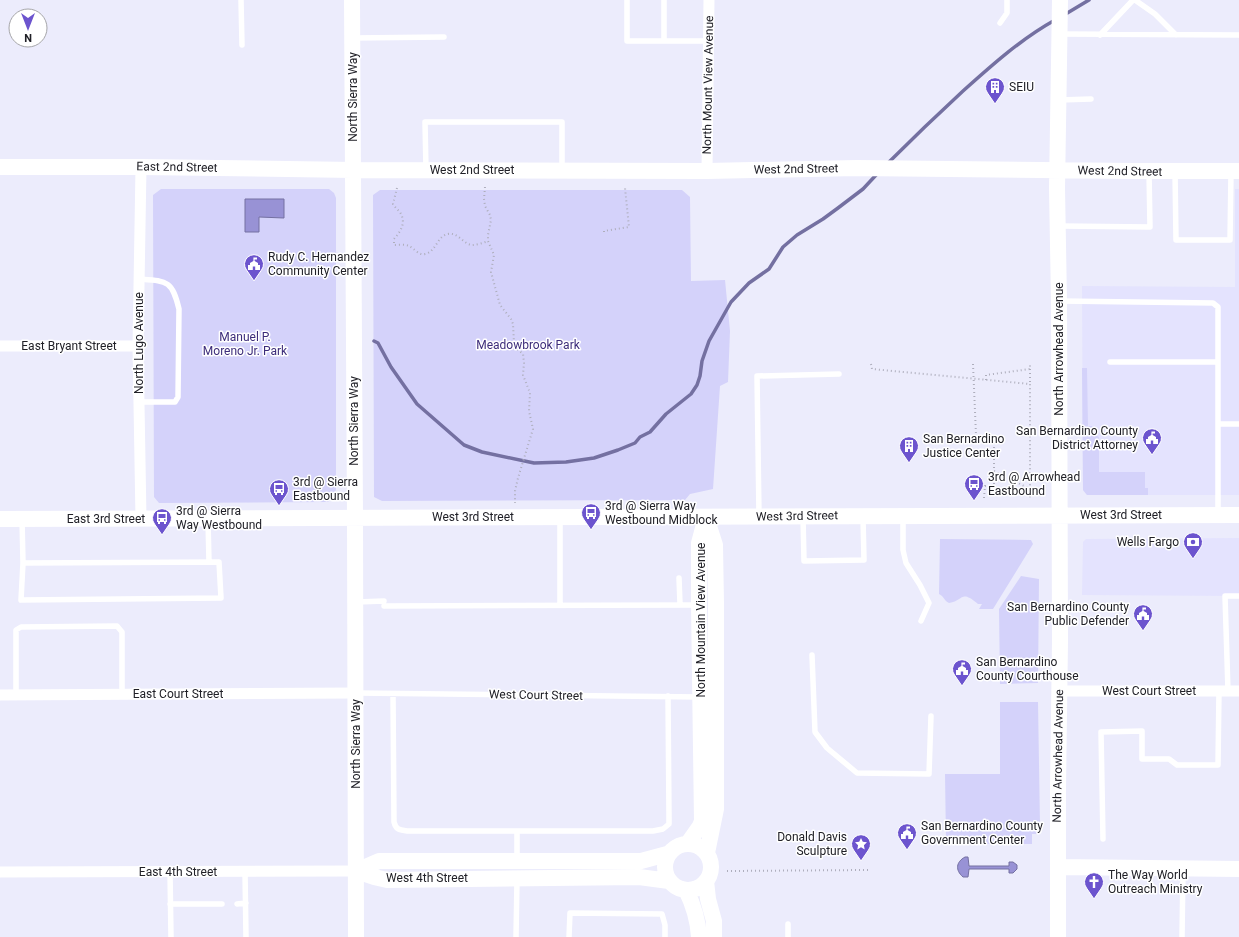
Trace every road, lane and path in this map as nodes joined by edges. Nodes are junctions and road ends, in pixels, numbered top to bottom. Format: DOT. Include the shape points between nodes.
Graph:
graph roads {
  1 [pos="241,0"];
  2 [pos="352,0"];
  3 [pos="627,0"];
  4 [pos="664,0"];
  5 [pos="709,0"];
  6 [pos="1007,0"];
  7 [pos="1134,0"];
  8 [pos="1060,2"];
  9 [pos="1000,23"];
  10 [pos="1100,35"];
  11 [pos="1176,35"];
  12 [pos="1239,35"];
  13 [pos="444,37"];
  14 [pos="352,38"];
  15 [pos="1060,38"];
  16 [pos="664,41"];
  17 [pos="708,41"];
  18 [pos="242,45"];
  19 [pos="1091,99"];
  20 [pos="1058,100"];
  21 [pos="0,167"];
  22 [pos="141,167"];
  23 [pos="354,170"];
  24 [pos="426,170"];
  25 [pos="562,170"];
  26 [pos="707,170"];
  27 [pos="1057,170"];
  28 [pos="1149,171"];
  29 [pos="1175,171"];
  30 [pos="1235,171"];
  31 [pos="485,187"];
  32 [pos="397,188"];
  33 [pos="625,188"];
  34 [pos="1058,226"];
  35 [pos="604,232"];
  36 [pos="488,241"];
  37 [pos="139,279"];
  38 [pos="1059,301"];
  39 [pos="0,346"];
  40 [pos="138,346"];
  41 [pos="1110,362"];
  42 [pos="1218,362"];
  43 [pos="871,364"];
  44 [pos="973,364"];
  45 [pos="1030,364"];
  46 [pos="1030,369"];
  47 [pos="839,374"];
  48 [pos="974,379"];
  49 [pos="986,380"];
  50 [pos="1030,384"];
  51 [pos="139,402"];
  52 [pos="1218,424"];
  53 [pos="1239,424"];
  54 [pos="976,435"];
  55 [pos="994,435"];
  56 [pos="994,472"];
  57 [pos="1030,489"];
  58 [pos="984,498"];
  59 [pos="1030,498"];
  60 [pos="515,503"];
  61 [pos="863,515"];
  62 [pos="903,515"];
  63 [pos="1059,515"];
  64 [pos="1218,515"];
  65 [pos="1239,515"];
  66 [pos="560,517"];
  67 [pos="706,517"];
  68 [pos="759,517"];
  69 [pos="803,517"];
  70 [pos="355,518"];
  71 [pos="0,519"];
  72 [pos="22,519"];
  73 [pos="140,519"];
  74 [pos="208,519"];
  75 [pos="209,562"];
  76 [pos="23,563"];
  77 [pos="679,578"];
  78 [pos="1239,596"];
  79 [pos="355,602"];
  80 [pos="680,604"];
  81 [pos="707,604"];
  82 [pos="560,605"];
  83 [pos="921,621"];
  84 [pos="812,655"];
  85 [pos="1059,691"];
  86 [pos="1228,691"];
  87 [pos="356,693"];
  88 [pos="0,694"];
  89 [pos="16,694"];
  90 [pos="122,694"];
  91 [pos="393,694"];
  92 [pos="668,696"];
  93 [pos="708,697"];
  94 [pos="931,716"];
  95 [pos="517,831"];
  96 [pos="1102,839"];
  97 [pos="688,843"];
  98 [pos="667,854"];
  99 [pos="707,854"];
  100 [pos="517,861"];
  101 [pos="1058,867"];
  102 [pos="1183,868"];
  103 [pos="1239,869"];
  104 [pos="868,870"];
  105 [pos="356,871"];
  106 [pos="727,871"];
  107 [pos="0,872"];
  108 [pos="170,872"];
  109 [pos="245,872"];
  110 [pos="517,878"];
  111 [pos="669,881"];
  112 [pos="706,881"];
  113 [pos="686,890"];
  114 [pos="246,903"];
  115 [pos="170,904"];
  116 [pos="222,904"];
  117 [pos="237,904"];
  118 [pos="788,924"];
  119 [pos="171,937"];
  120 [pos="246,937"];
  121 [pos="356,937"];
  122 [pos="516,937"];
  123 [pos="569,937"];
  124 [pos="665,937"];
  125 [pos="699,937"];
  126 [pos="714,937"];
  127 [pos="788,937"];
  128 [pos="1058,937"];
  129 [pos="1182,937"];
  1 -- 18 [label="lane"];
  2 -- 14 [label="street, North Sierra Way"];
  3 -- 16 [label="lane" via="627,41"];
  4 -- 16 [label="lane"];
  5 -- 17 [label="street, North Mount View Avenue"];
  6 -- 9 [label="lane" via="1007,13"];
  7 -- 10 [label="lane"];
  7 -- 11 [label="lane" via="1155,14"];
  8 -- 15 [label="street, North Arrowhead Avenue"];
  10 -- 11 [label="lane"];
  10 -- 15 [label="lane"];
  11 -- 12 [label="lane"];
  13 -- 14 [label="lane"];
  14 -- 23 [label="street, North Sierra Way"];
  15 -- 20 [label="street, North Arrowhead Avenue"];
  16 -- 17 [label="lane"];
  17 -- 26 [label="street, North Mount View Avenue"];
  19 -- 20 [label="lane"];
  20 -- 27 [label="street, North Arrowhead Avenue"];
  21 -- 22 [label="street, East 2nd Street"];
  22 -- 23 [label="street, East 2nd Street"];
  22 -- 37 [label="street, North Lugo Avenue"];
  23 -- 24 [label="street, West 2nd Street"];
  23 -- 70 [label="street, North Sierra Way"];
  24 -- 25 [label="street, West 2nd Street"];
  24 -- 25 [label="lane" via="425,122 562,122"];
  25 -- 26 [label="street, West 2nd Street"];
  26 -- 27 [label="street, West 2nd Street"];
  27 -- 28 [label="street, West 2nd Street"];
  27 -- 34 [label="street, North Arrowhead Avenue"];
  28 -- 29 [label="street, West 2nd Street"];
  28 -- 34 [label="lane" via="1150,227"];
  29 -- 30 [label="street, West 2nd Street"];
  29 -- 30 [label="lane" via="1176,240 1230,240"];
  31 -- 36 [label="path" via="485,206 491,220"];
  32 -- 36 [label="path" via="393,204 403,220 401,231 394,239 394,245 408,245 425,254 448,234 455,234 471,245"];
  33 -- 35 [label="path" via="629,227"];
  34 -- 38 [label="street, North Arrowhead Avenue"];
  36 -- 60 [label="path" via="494,255 491,272 500,305 511,319 514,343 524,358 523,375 530,393 529,411 533,429 518,478"];
  37 -- 40 [label="street, North Lugo Avenue"];
  37 -- 51 [label="lane" via="161,280 172,286 179,316 178,398 175,402"];
  38 -- 42 [label="lane" via="1213,303 1218,307"];
  38 -- 63 [label="street, North Arrowhead Avenue"];
  39 -- 40 [label="street, East Bryant Street"];
  40 -- 51 [label="street, North Lugo Avenue"];
  41 -- 42 [label="lane"];
  42 -- 52 [label="lane"];
  43 -- 48 [label="path" via="872,369"];
  44 -- 48 [label="path"];
  45 -- 46 [label="path"];
  46 -- 49 [label="path" via="986,375"];
  46 -- 50 [label="path"];
  47 -- 68 [label="lane" via="757,376"];
  48 -- 49 [label="path"];
  48 -- 54 [label="path"];
  49 -- 50 [label="path"];
  50 -- 57 [label="path"];
  51 -- 73 [label="street, North Lugo Avenue"];
  52 -- 53 [label="lane"];
  52 -- 64 [label="lane"];
  55 -- 56 [label="path"];
  56 -- 57 [label="path"];
  56 -- 58 [label="path" via="994,487 985,486"];
  57 -- 59 [label="path"];
  61 -- 62 [label="street, West 3rd Street"];
  61 -- 69 [label="street, West 3rd Street"];
  61 -- 69 [label="lane" via="864,560 804,561"];
  62 -- 63 [label="street, West 3rd Street"];
  62 -- 83 [label="lane" via="903,550 906,563 929,603"];
  63 -- 64 [label="street, West 3rd Street"];
  63 -- 85 [label="street, North Arrowhead Avenue"];
  64 -- 65 [label="street, West 3rd Street"];
  66 -- 67 [label="street, West 3rd Street"];
  66 -- 70 [label="street, West 3rd Street"];
  66 -- 82 [label="lane"];
  67 -- 68 [label="street, West 3rd Street"];
  67 -- 81 [label="street, North Mountain View Avenue" via="715,545"];
  68 -- 69 [label="street, West 3rd Street"];
  70 -- 74 [label="street, East 3rd Street"];
  70 -- 79 [label="street, North Sierra Way"];
  71 -- 72 [label="street, East 3rd Street"];
  72 -- 73 [label="street, East 3rd Street"];
  72 -- 76 [label="lane"];
  73 -- 74 [label="street, East 3rd Street"];
  74 -- 75 [label="lane"];
  75 -- 76 [label="lane"];
  75 -- 76 [label="lane" via="219,562 221,598 21,600"];
  77 -- 80 [label="lane"];
  78 -- 86 [label="lane" via="1225,596"];
  79 -- 82 [label="lane"];
  79 -- 87 [label="street, North Sierra Way"];
  80 -- 81 [label="lane"];
  80 -- 82 [label="lane"];
  81 -- 93 [label="street, North Mountain View Avenue"];
  84 -- 94 [label="lane" via="814,732 827,748 857,773 930,774"];
  85 -- 86 [label="street, West Court Street"];
  85 -- 101 [label="street, North Arrowhead Avenue"];
  86 -- 96 [label="lane" via="1218,765 1176,765 1169,759 1142,759 1142,731 1101,732"];
  87 -- 90 [label="street, East Court Street"];
  87 -- 91 [label="lane, West Court Street"];
  87 -- 105 [label="street, North Sierra Way"];
  88 -- 89 [label="street, East Court Street"];
  89 -- 90 [label="street, East Court Street"];
  89 -- 90 [label="lane" via="16,630 21,626 117,626 122,632"];
  91 -- 92 [label="lane, West Court Street"];
  91 -- 95 [label="lane" via="395,827 407,831"];
  92 -- 93 [label="lane, West Court Street"];
  92 -- 95 [label="lane" via="669,824 663,829 653,831"];
  93 -- 97 [label="street, North Mountain View Avenue" via="702,821"];
  93 -- 99 [label="street, North Mountain View Avenue" via="716,809"];
  95 -- 100 [label="lane"];
  97 -- 98 [label="street" via="680,844"];
  97 -- 99 [label="street" via="696,844"];
  98 -- 100 [label="street, West 4th Street" via="641,861"];
  98 -- 111 [label="street" via="664,870"];
  99 -- 112 [label="street" via="711,868"];
  100 -- 105 [label="street, West 4th Street" via="379,861"];
  101 -- 102 [label="street"];
  101 -- 128 [label="street, North Arrowhead Avenue"];
  102 -- 103 [label="street"];
  102 -- 129 [label="lane"];
  104 -- 106 [label="path"];
  105 -- 109 [label="street, East 4th Street"];
  105 -- 110 [label="street, West 4th Street" via="387,880"];
  105 -- 121 [label="street, North Sierra Way"];
  107 -- 108 [label="street, East 4th Street"];
  108 -- 109 [label="street, East 4th Street"];
  108 -- 115 [label="lane"];
  109 -- 114 [label="lane"];
  110 -- 111 [label="street, West 4th Street" via="639,877"];
  110 -- 122 [label="lane"];
  111 -- 113 [label="street" via="678,889"];
  112 -- 113 [label="street" via="701,886"];
  112 -- 126 [label="street" via="714,920"];
  113 -- 125 [label="street" via="694,906"];
  114 -- 117 [label="lane"];
  114 -- 120 [label="lane"];
  115 -- 116 [label="lane"];
  115 -- 119 [label="lane"];
  118 -- 127 [label="lane"];
  123 -- 124 [label="lane" via="570,913 662,914"];
}
